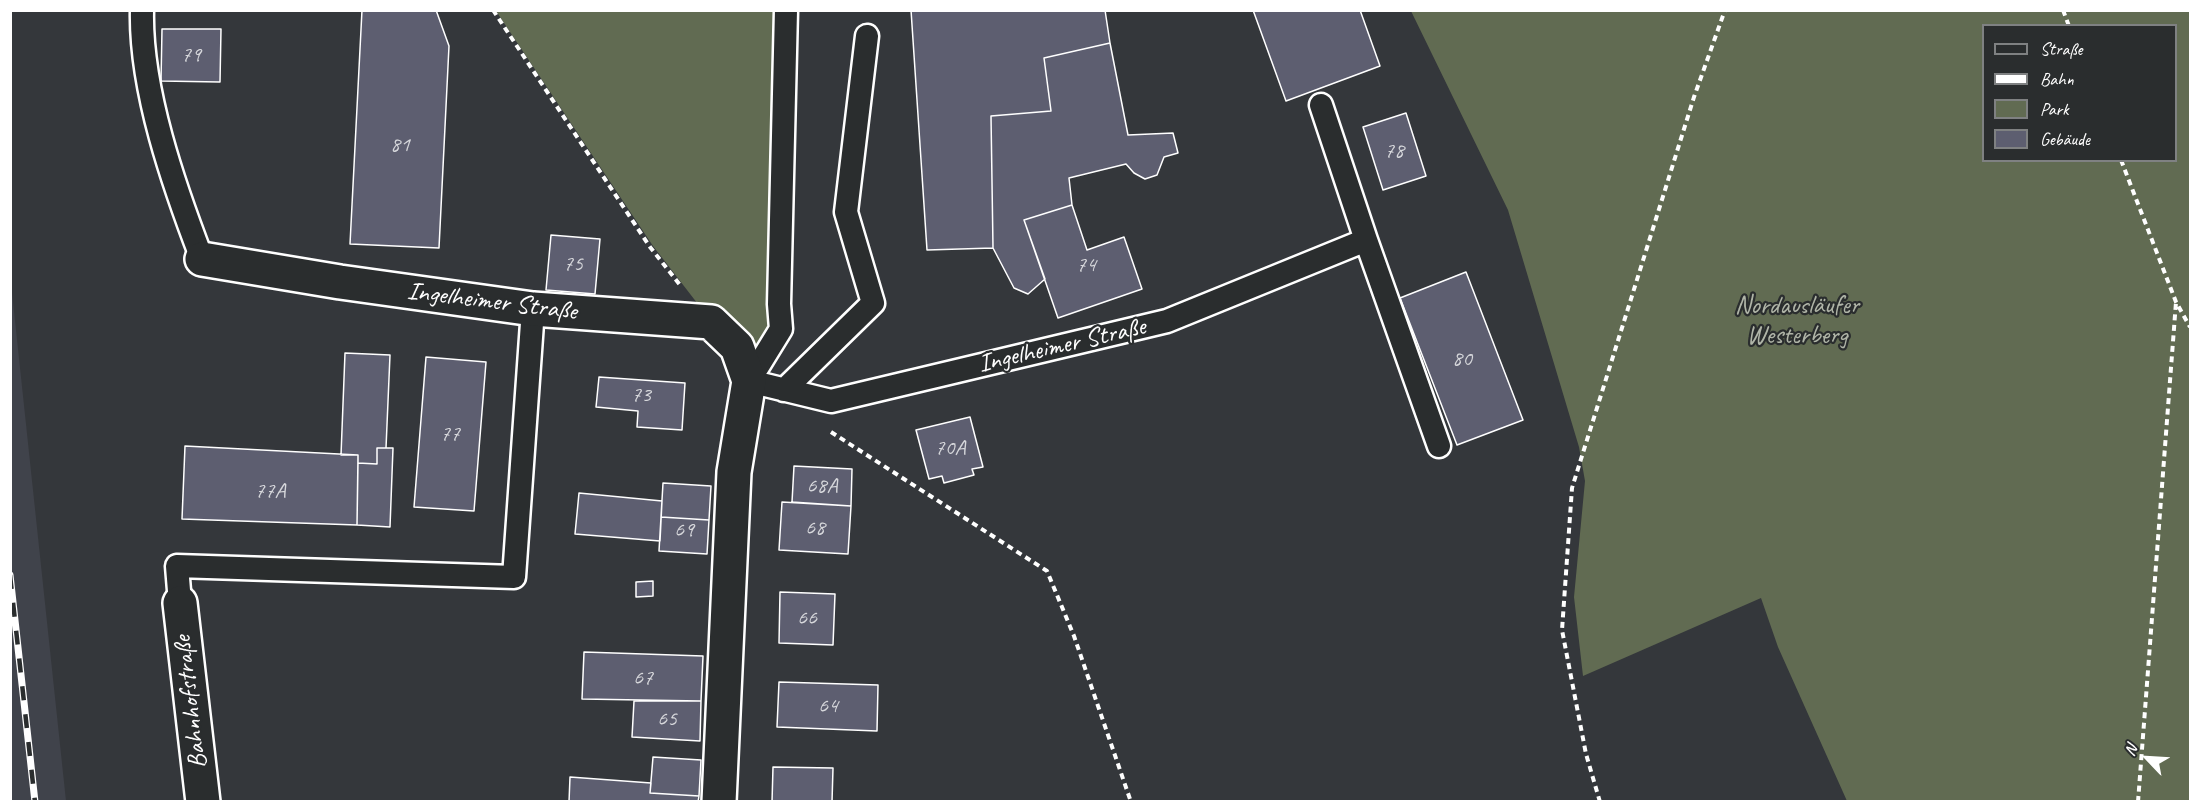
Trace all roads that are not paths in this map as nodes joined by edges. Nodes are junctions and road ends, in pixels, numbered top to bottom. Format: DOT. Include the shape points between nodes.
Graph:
graph roads {
  1 [pos="142,10"];
  2 [pos="786,10"];
  3 [pos="867,36"];
  4 [pos="1321,105"];
  5 [pos="1366,240"];
  6 [pos="202,259"];
  7 [pos="533,309"];
  8 [pos="749,381"];
  9 [pos="784,390"];
  10 [pos="1439,446"];
  11 [pos="180,603"];
  12 [pos="203,801"];
  13 [pos="719,801"];
  1 -- 6 [label="lane" via="141,34 150,87 168,159"];
  2 -- 8 [label="lane" via="781,329"];
  3 -- 9 [label="lane" via="846,212 873,303"];
  4 -- 5 [label="lane"];
  5 -- 9 [label="lane, Ingelheimer Straße" via="1167,321 831,401"];
  5 -- 10 [label="lane"];
  6 -- 7 [label="street, Ingelheimer Straße"];
  7 -- 8 [label="street, Ingelheimer Straße" via="711,322 737,347"];
  7 -- 11 [label="lane" via="514,577 177,566"];
  8 -- 9 [label="lane, Ingelheimer Straße"];
  8 -- 13 [label="street" via="734,472"];
  11 -- 12 [label="street, Bahnhofstraße"];
}
